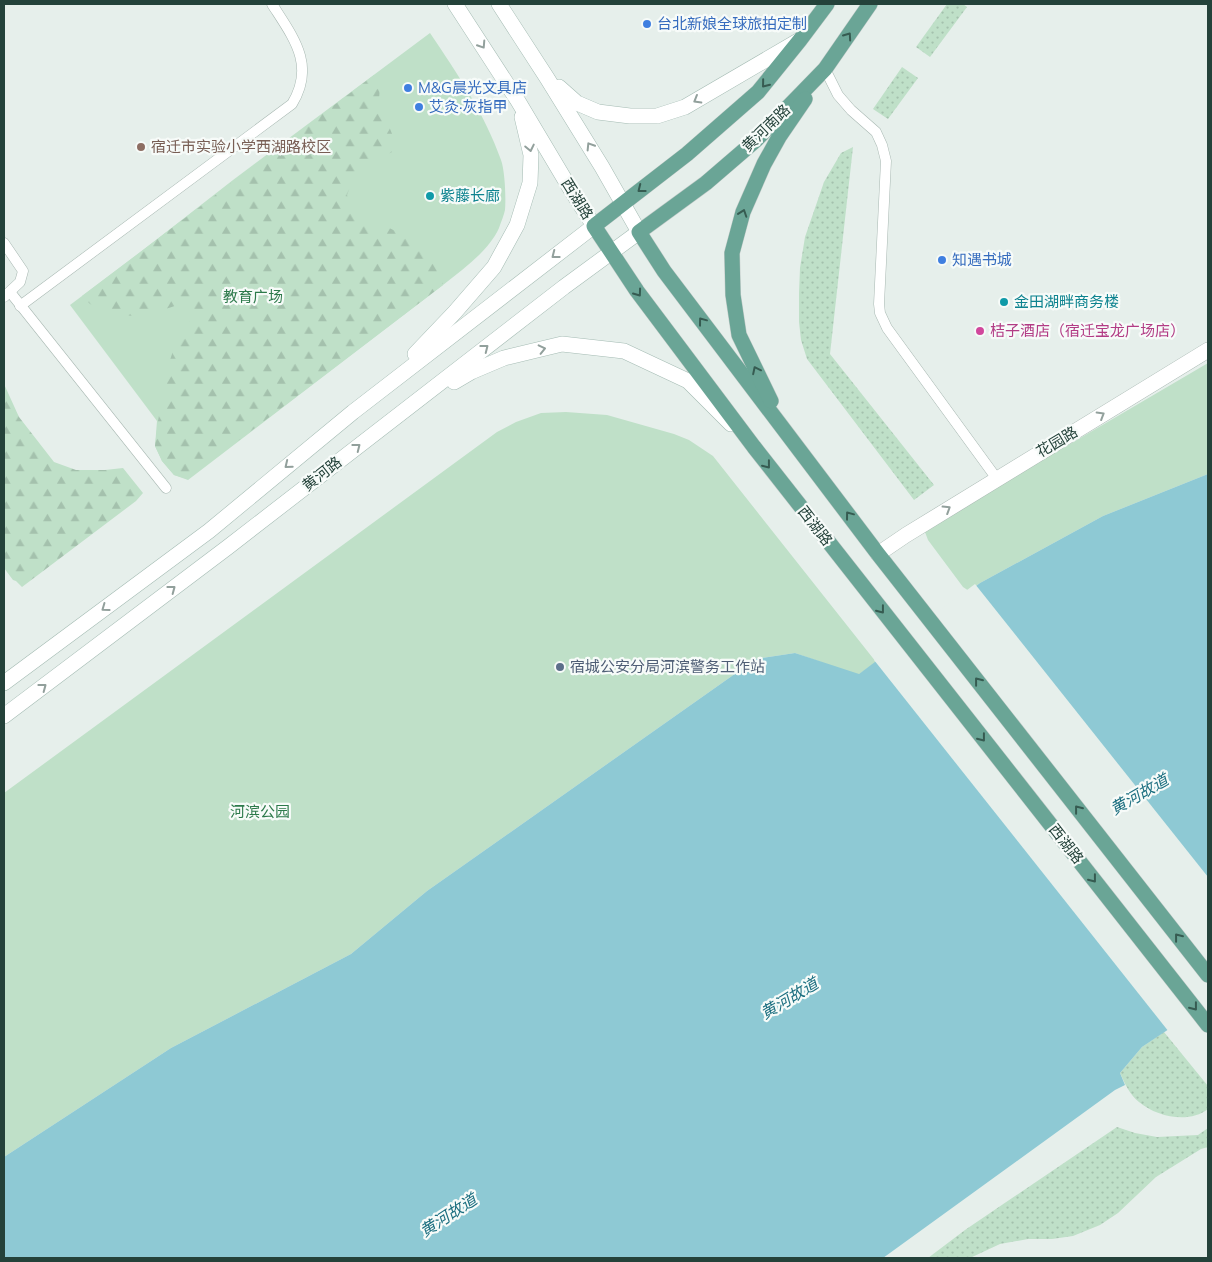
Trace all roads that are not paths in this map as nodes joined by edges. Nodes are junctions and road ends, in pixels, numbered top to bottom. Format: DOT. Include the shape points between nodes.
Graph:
graph roads {
  1 [pos="272,4"];
  2 [pos="455,4"];
  3 [pos="499,4"];
  4 [pos="827,4"];
  5 [pos="870,4"];
  6 [pos="800,40"];
  7 [pos="825,69"];
  8 [pos="547,78"];
  9 [pos="518,101"];
  10 [pos="623,204"];
  11 [pos="594,226"];
  12 [pos="640,232"];
  13 [pos="4,243"];
  14 [pos="611,253"];
  15 [pos="7,295"];
  16 [pos="20,306"];
  17 [pos="1208,350"];
  18 [pos="353,412"];
  19 [pos="784,430"];
  20 [pos="375,433"];
  21 [pos="754,447"];
  22 [pos="997,479"];
  23 [pos="166,488"];
  24 [pos="878,554"];
  25 [pos="4,683"];
  26 [pos="4,716"];
  27 [pos="1208,975"];
  28 [pos="1208,1025"];
  1 -- 16 [label="lane" via="296,43 302,64 300,92 292,104"];
  2 -- 9 [label="main road, 西湖路, one-way"];
  3 -- 8 [label="main road"];
  4 -- 6 [label="main road, 黄河南路"];
  7 -- 5 [label="main road, 黄河南路, one-way"];
  6 -- 8 [label="main road, one-way" via="685,107 657,116 598,112 577,103"];
  6 -- 10 [label="main road, 黄河南路, one-way" via="758,92"];
  7 -- 12 [label="main road, 黄河南路" via="756,140"];
  19 -- 7 [label="main road, one-way" via="739,335 733,295 732,253 743,212 764,164"];
  7 -- 22 [label="lane" via="838,95 876,132 886,161 880,313 887,328"];
  10 -- 8 [label="main road, one-way"];
  9 -- 11 [label="main road, 西湖路"];
  9 -- 18 [label="main road, one-way" via="532,155 530,183 517,225 494,267 455,312 422,348"];
  10 -- 11 [label="main road, 黄河南路"];
  10 -- 12 [label="main road"];
  11 -- 14 [label="main road, 西湖路"];
  11 -- 18 [label="main road, 黄河路, one-way"];
  12 -- 14 [label="main road, 黄河路"];
  19 -- 12 [label="main road, one-way" via="668,277"];
  13 -- 15 [label="lane" via="23,271 20,282"];
  20 -- 14 [label="main road, 黄河路, one-way"];
  14 -- 21 [label="main road, 西湖路, one-way"];
  15 -- 16 [label="lane"];
  16 -- 23 [label="lane"];
  22 -- 17 [label="main road, 花园路, one-way"];
  18 -- 25 [label="main road, 黄河路, one-way" via="209,531"];
  24 -- 19 [label="main road, 西湖路, one-way"];
  20 -- 21 [label="main road, one-way" via="471,372 504,358 562,344 624,351 688,381"];
  26 -- 20 [label="main road, 黄河路, one-way"];
  21 -- 28 [label="main road, 西湖路, one-way"];
  24 -- 22 [label="main road, 花园路, one-way"];
  27 -- 24 [label="main road, 西湖路, one-way"];
}
